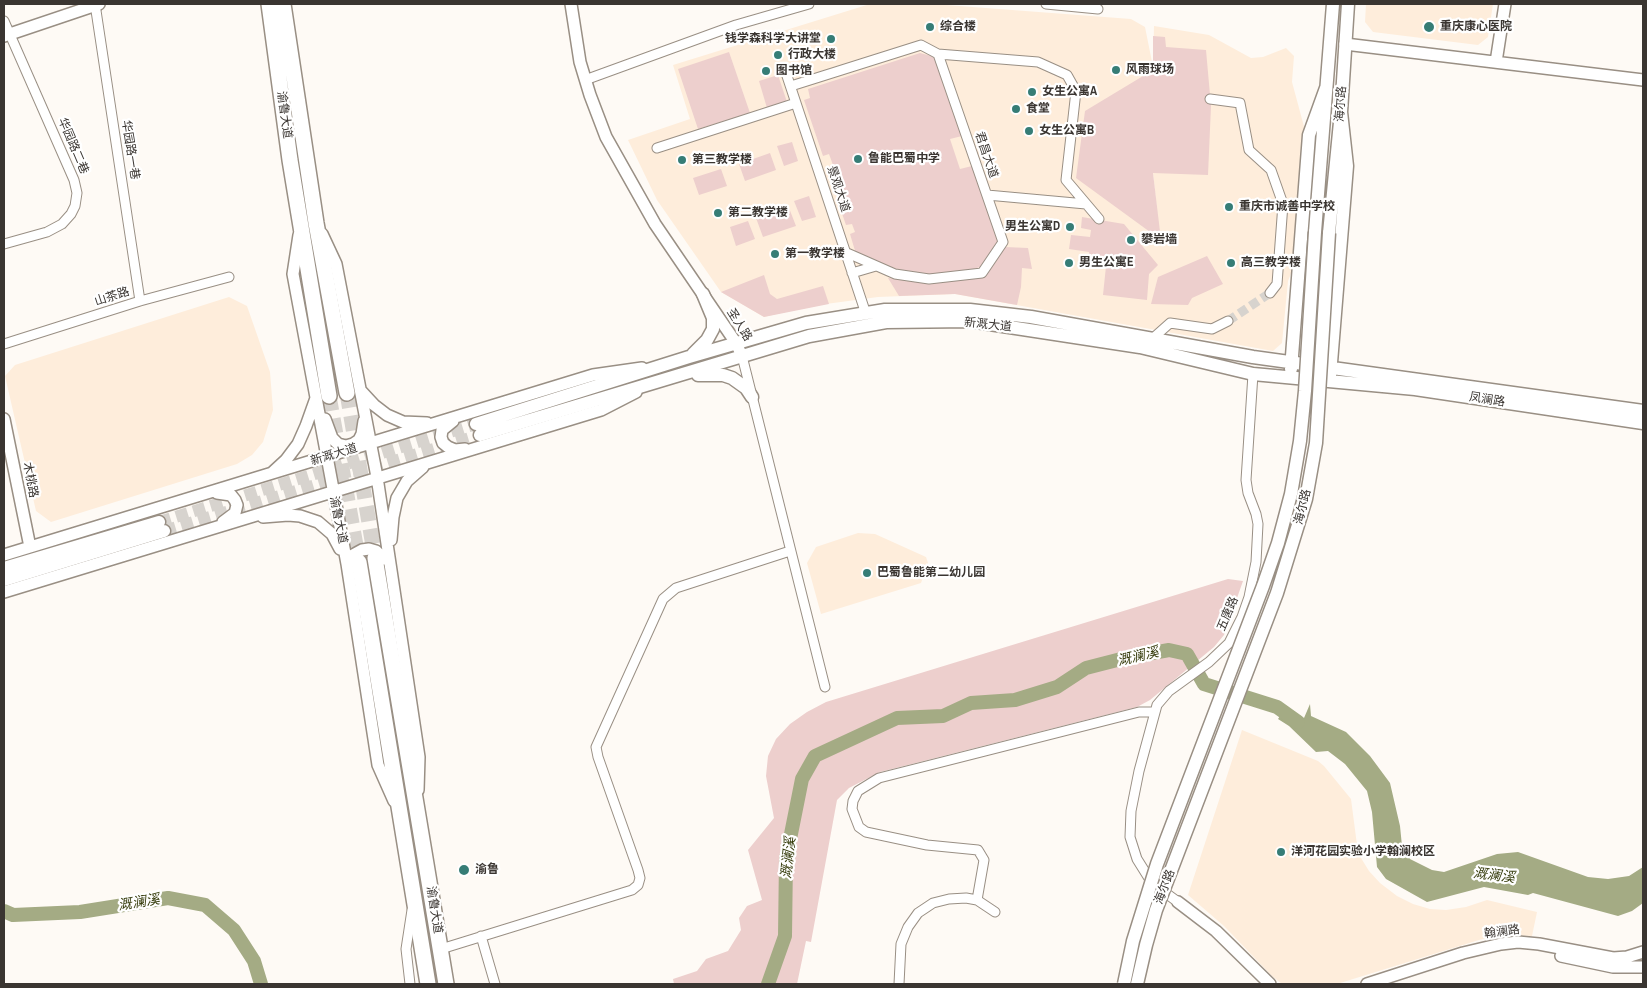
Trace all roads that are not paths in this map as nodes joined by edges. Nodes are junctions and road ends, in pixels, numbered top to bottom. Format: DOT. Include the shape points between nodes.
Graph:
graph roads {
  1 [pos="97,4"];
  2 [pos="268,4"];
  3 [pos="283,4"];
  4 [pos="571,4"];
  5 [pos="809,4"];
  6 [pos="1046,4"];
  7 [pos="1333,4"];
  8 [pos="1348,4"];
  9 [pos="1506,4"];
  10 [pos="1098,9"];
  11 [pos="4,20"];
  12 [pos="7,35"];
  13 [pos="1345,44"];
  14 [pos="938,54"];
  15 [pos="1496,62"];
  16 [pos="786,73"];
  17 [pos="586,80"];
  18 [pos="1643,80"];
  19 [pos="790,86"];
  20 [pos="1326,88"];
  21 [pos="1210,99"];
  22 [pos="796,103"];
  23 [pos="1341,112"];
  24 [pos="657,148"];
  25 [pos="987,196"];
  26 [pos="1086,204"];
  27 [pos="1098,219"];
  28 [pos="4,244"];
  29 [pos="846,252"];
  30 [pos="876,266"];
  31 [pos="852,273"];
  32 [pos="229,277"];
  33 [pos="1270,293"];
  34 [pos="703,294"];
  35 [pos="140,301"];
  36 [pos="866,314"];
  37 [pos="1228,321"];
  38 [pos="1152,339"];
  39 [pos="736,343"];
  40 [pos="4,344"];
  41 [pos="742,356"];
  42 [pos="688,358"];
  43 [pos="1291,361"];
  44 [pos="667,364"];
  45 [pos="1331,366"];
  46 [pos="1254,374"];
  47 [pos="680,376"];
  48 [pos="1290,378"];
  49 [pos="1330,382"];
  50 [pos="650,385"];
  51 [pos="354,392"];
  52 [pos="323,396"];
  53 [pos="752,398"];
  54 [pos="1643,411"];
  55 [pos="365,414"];
  56 [pos="461,416"];
  57 [pos="4,419"];
  58 [pos="441,422"];
  59 [pos="1643,423"];
  60 [pos="371,444"];
  61 [pos="472,449"];
  62 [pos="326,458"];
  63 [pos="440,458"];
  64 [pos="270,475"];
  65 [pos="377,477"];
  66 [pos="332,491"];
  67 [pos="208,493"];
  68 [pos="238,520"];
  69 [pos="211,528"];
  70 [pos="30,548"];
  71 [pos="790,551"];
  72 [pos="4,555"];
  73 [pos="375,558"];
  74 [pos="352,563"];
  75 [pos="390,567"];
  76 [pos="4,568"];
  77 [pos="4,580"];
  78 [pos="4,592"];
  79 [pos="825,687"];
  80 [pos="1155,712"];
  81 [pos="417,806"];
  82 [pos="413,900"];
  83 [pos="977,900"];
  84 [pos="1178,902"];
  85 [pos="995,912"];
  86 [pos="482,936"];
  87 [pos="441,949"];
  88 [pos="1643,952"];
  89 [pos="1643,966"];
  90 [pos="410,984"];
  91 [pos="428,984"];
  92 [pos="446,984"];
  93 [pos="495,984"];
  94 [pos="899,984"];
  95 [pos="1124,984"];
  96 [pos="1137,984"];
  97 [pos="1260,984"];
  98 [pos="1270,984"];
  99 [pos="1366,984"];
  100 [pos="1390,984"];
  1 -- 12 [label="street"];
  1 -- 35 [label="street, 华园路一巷"];
  2 -- 52 [label="highway, 渝鲁大道"];
  3 -- 51 [label="highway, 渝鲁大道" via="316,223"];
  4 -- 17 [label="street, 圣人路"];
  5 -- 17 [label="street" via="736,26"];
  6 -- 10 [label="street"];
  7 -- 20 [label="main road, 海尔路"];
  8 -- 13 [label="main road, 海尔路"];
  9 -- 15 [label="street"];
  11 -- 12 [label="street, 华园路二巷"];
  12 -- 28 [label="street, 华园路二巷" via="74,180 77,193 75,206 62,224 47,232"];
  13 -- 15 [label="street"];
  13 -- 23 [label="main road, 海尔路"];
  14 -- 19 [label="street" via="921,46"];
  14 -- 25 [label="street, 君昌大道"];
  14 -- 26 [label="street" via="1038,62 1067,75 1076,91 1066,180"];
  15 -- 18 [label="street"];
  16 -- 19 [label="street, 景观大道"];
  17 -- 34 [label="street, 圣人路" via="606,137 655,224"];
  19 -- 22 [label="street, 景观大道"];
  20 -- 43 [label="main road" via="1309,136"];
  20 -- 95 [label="main road, 海尔路, bridge" via="1305,391 1291,494 1266,577 1154,872"];
  21 -- 33 [label="street" via="1240,103 1249,150 1271,170 1283,204 1277,284"];
  22 -- 24 [label="street"];
  22 -- 29 [label="street, 景观大道"];
  23 -- 45 [label="main road" via="1347,166"];
  23 -- 96 [label="main road, 海尔路, bridge" via="1328,232 1316,443 1306,499 1277,593 1156,910"];
  25 -- 26 [label="street"];
  25 -- 30 [label="street, 君昌大道" via="1003,242 982,273 930,279 895,274"];
  26 -- 27 [label="street"];
  29 -- 30 [label="street, 君昌大道"];
  29 -- 31 [label="street, 景观大道"];
  30 -- 31 [label="street"];
  31 -- 36 [label="street, 景观大道"];
  32 -- 35 [label="street, 山茶路"];
  34 -- 39 [label="street, 圣人路"];
  34 -- 42 [label="main road" via="713,318 713,329 702,346"];
  35 -- 40 [label="street, 山茶路"];
  36 -- 38 [label="main road, 新溉大道" via="885,310 970,310 1031,317"];
  36 -- 39 [label="main road, 新溉大道" via="806,323"];
  37 -- 38 [label="street" via="1212,329 1170,323"];
  38 -- 43 [label="main road, 新溉大道"];
  39 -- 41 [label="street, 圣人路"];
  39 -- 42 [label="main road, 新溉大道"];
  41 -- 46 [label="main road, 新溉大道" via="809,336 886,322 970,321 1140,347"];
  41 -- 47 [label="main road, 新溉大道"];
  41 -- 53 [label="street, 圣人路"];
  42 -- 44 [label="main road, 新溉大道"];
  43 -- 45 [label="main road, 新溉大道"];
  43 -- 48 [label="main road"];
  44 -- 50 [label="main road, 新溉大道" via="478,430"];
  44 -- 56 [label="street, 新溉大道" via="594,375"];
  45 -- 49 [label="main road"];
  45 -- 54 [label="main road, 凤澜路"];
  46 -- 48 [label="main road, 新溉大道"];
  46 -- 80 [label="street, 五唐路" via="1246,480 1258,524 1256,562 1249,597 1229,642 1210,662 1169,691"];
  47 -- 50 [label="main road, 新溉大道"];
  47 -- 53 [label="main road" via="727,376 742,385"];
  48 -- 49 [label="main road, 新溉大道"];
  49 -- 59 [label="main road, 凤澜路" via="1415,389"];
  50 -- 61 [label="street, 新溉大道" via="601,410"];
  51 -- 55 [label="street, 渝鲁大道"];
  51 -- 58 [label="street" via="403,422"];
  52 -- 55 [label="street" via="332,438 338,444 346,446 359,440"];
  52 -- 62 [label="street, 渝鲁大道"];
  52 -- 64 [label="street" via="298,444"];
  53 -- 71 [label="street, 圣人路"];
  55 -- 60 [label="street, 渝鲁大道"];
  56 -- 58 [label="street, 新溉大道"];
  56 -- 61 [label="street" via="446,425 440,437 442,443 455,450"];
  57 -- 70 [label="street, 木桃路"];
  58 -- 60 [label="street, 新溉大道"];
  60 -- 62 [label="street, 新溉大道"];
  60 -- 65 [label="street, 渝鲁大道"];
  61 -- 63 [label="street, 新溉大道"];
  62 -- 64 [label="street, 新溉大道"];
  62 -- 66 [label="street, 渝鲁大道"];
  63 -- 65 [label="street, 新溉大道"];
  63 -- 75 [label="street" via="413,474 401,488 392,516"];
  64 -- 67 [label="street, 新溉大道"];
  65 -- 66 [label="street, 新溉大道"];
  65 -- 75 [label="street, 渝鲁大道"];
  66 -- 68 [label="street, 新溉大道"];
  66 -- 74 [label="street, 渝鲁大道"];
  67 -- 69 [label="street" via="231,495 237,505 229,519"];
  67 -- 70 [label="street, 新溉大道"];
  68 -- 69 [label="street, 新溉大道"];
  68 -- 74 [label="street" via="288,515 318,522 332,534"];
  69 -- 78 [label="street, 新溉大道"];
  70 -- 72 [label="street, 新溉大道"];
  71 -- 79 [label="street, 圣人路"];
  71 -- 86 [label="street" via="676,588 662,599 596,747 638,870 638,884 632,890"];
  73 -- 81 [label="highway, 渝鲁大道"];
  74 -- 75 [label="street" via="351,556 369,549 381,555"];
  74 -- 82 [label="highway, 渝鲁大道"];
  75 -- 81 [label="street, 渝鲁大道" via="420,757"];
  76 -- 77 [label="main road" via="161,526"];
  80 -- 83 [label="street" via="1139,712 878,778 858,791 852,809 859,827 866,832 927,845 978,850 984,860"];
  80 -- 84 [label="street, 五唐路" via="1138,771 1130,811 1130,837 1137,859 1152,882"];
  81 -- 87 [label="highway, 渝鲁大道"];
  82 -- 90 [label="street" via="406,949"];
  82 -- 91 [label="highway, 渝鲁大道"];
  83 -- 85 [label="street"];
  83 -- 94 [label="street" via="949,899 933,903 918,914 901,944"];
  84 -- 97 [label="street"];
  84 -- 98 [label="street" via="1216,931"];
  86 -- 87 [label="street"];
  86 -- 93 [label="street"];
  87 -- 92 [label="highway, 渝鲁大道"];
  88 -- 99 [label="street, 翰澜路" via="1613,958 1518,942 1463,953"];
  89 -- 100 [label="street, 翰澜路" via="1612,966 1538,951 1503,950"];
}
